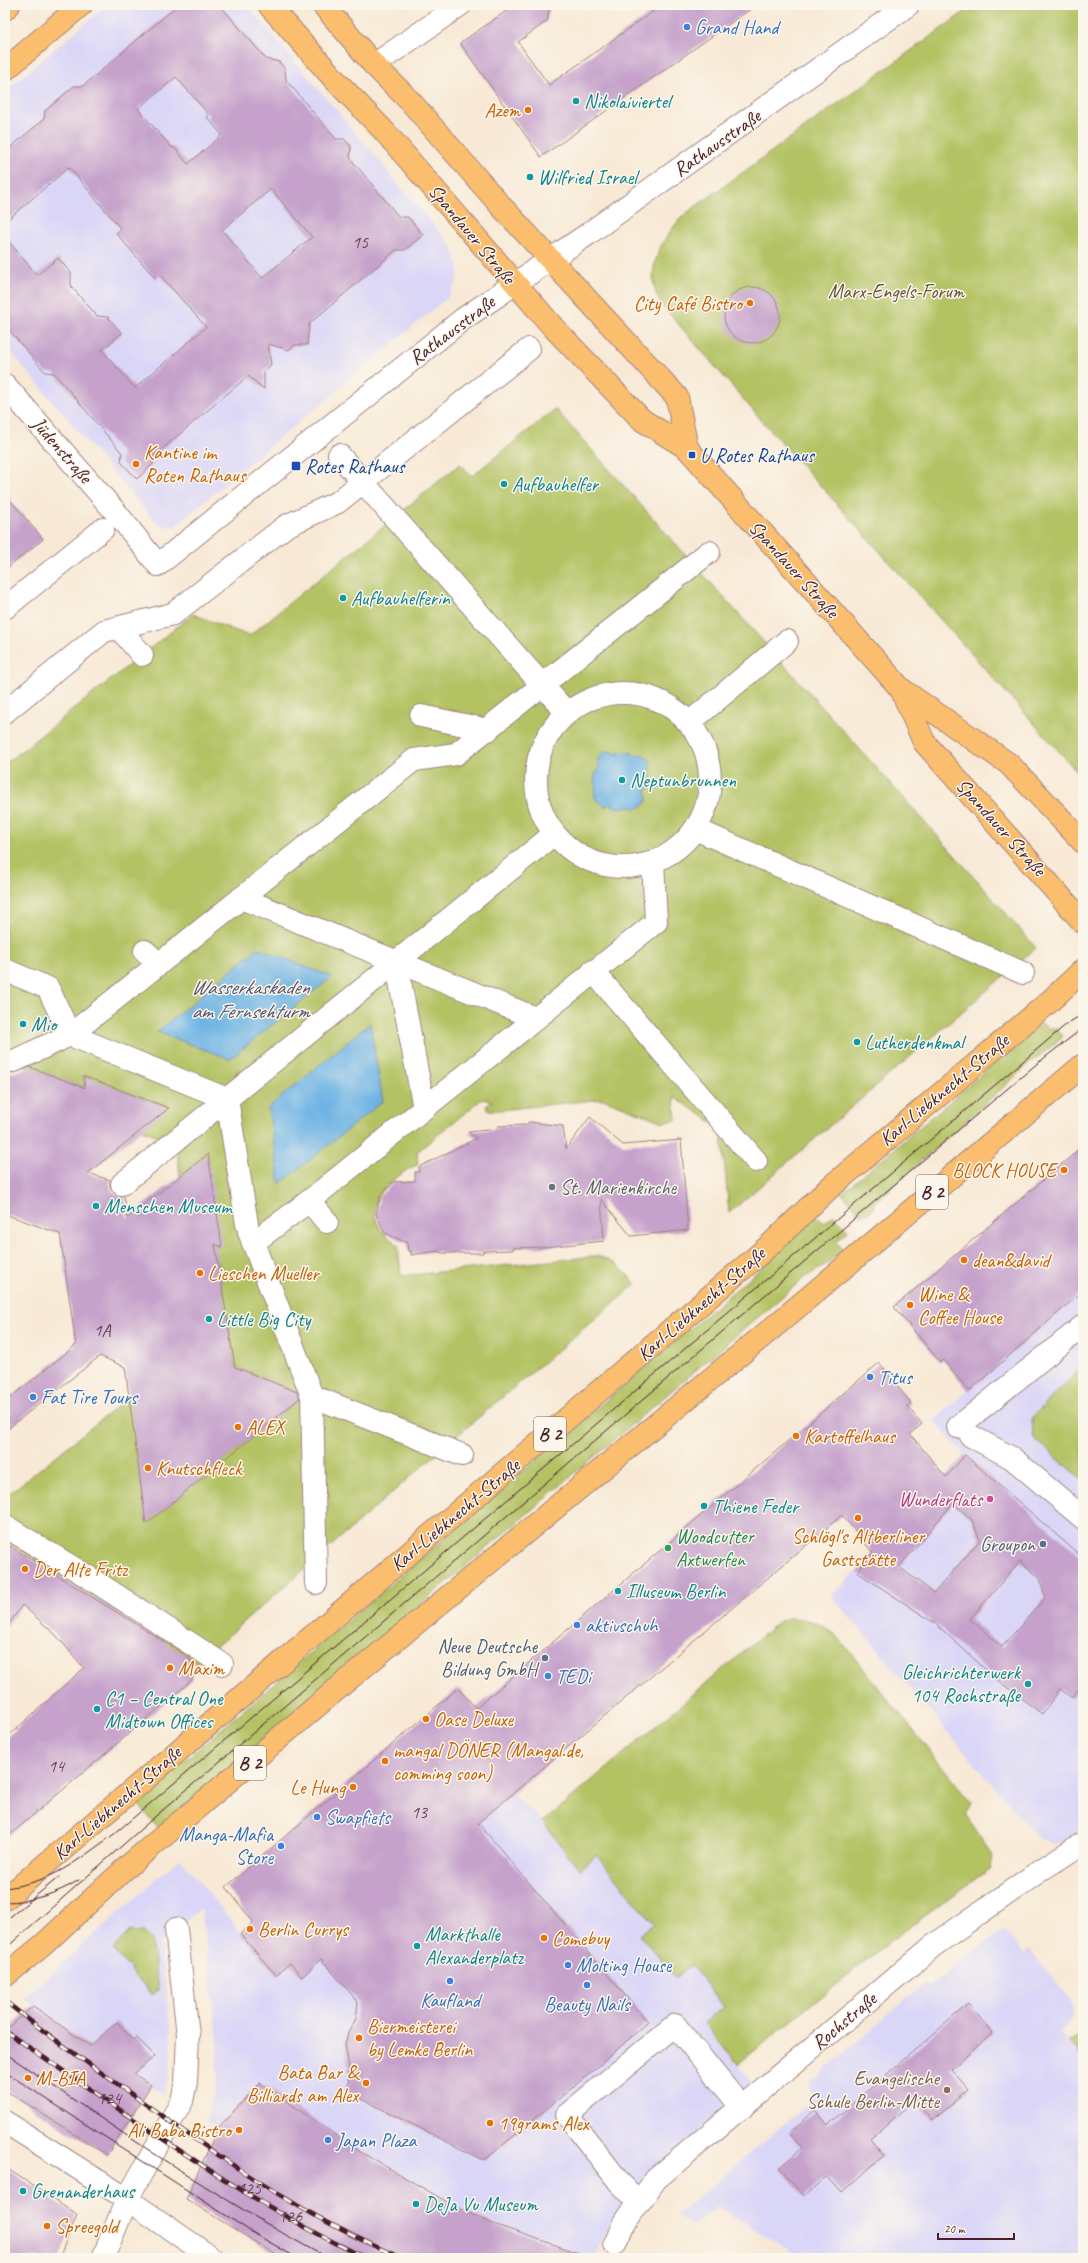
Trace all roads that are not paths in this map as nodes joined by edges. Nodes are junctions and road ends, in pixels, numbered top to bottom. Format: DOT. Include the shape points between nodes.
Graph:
graph roads {
  1 [pos="9,5"];
  2 [pos="81,5"];
  3 [pos="270,5"];
  4 [pos="323,5"];
  5 [pos="460,5"];
  6 [pos="908,5"];
  7 [pos="5,9"];
  8 [pos="374,65"];
  9 [pos="5,70"];
  10 [pos="551,259"];
  11 [pos="515,284"];
  12 [pos="529,349"];
  13 [pos="5,384"];
  14 [pos="687,448"];
  15 [pos="339,455"];
  16 [pos="363,482"];
  17 [pos="111,522"];
  18 [pos="709,552"];
  19 [pos="5,608"];
  20 [pos="119,628"];
  21 [pos="787,641"];
  22 [pos="142,655"];
  23 [pos="541,686"];
  24 [pos="901,689"];
  25 [pos="5,712"];
  26 [pos="567,713"];
  27 [pos="421,716"];
  28 [pos="689,723"];
  29 [pos="488,730"];
  30 [pos="695,829"];
  31 [pos="554,834"];
  32 [pos="1083,842"];
  33 [pos="653,862"];
  34 [pos="241,898"];
  35 [pos="1083,922"];
  36 [pos="396,961"];
  37 [pos="5,970"];
  38 [pos="1083,970"];
  39 [pos="593,971"];
  40 [pos="1023,973"];
  41 [pos="535,1018"];
  42 [pos="70,1036"];
  43 [pos="14,1062"];
  44 [pos="1083,1065"];
  45 [pos="227,1099"];
  46 [pos="424,1108"];
  47 [pos="756,1161"];
  48 [pos="122,1184"];
  49 [pos="309,1201"];
  50 [pos="327,1222"];
  51 [pos="250,1233"];
  52 [pos="1083,1326"];
  53 [pos="312,1396"];
  54 [pos="462,1455"];
  55 [pos="1083,1518"];
  56 [pos="5,1526"];
  57 [pos="316,1584"];
  58 [pos="222,1664"];
  59 [pos="1083,1843"];
  60 [pos="7,1896"];
  61 [pos="176,1929"];
  62 [pos="5,1976"];
  63 [pos="742,2108"];
  64 [pos="5,2122"];
  65 [pos="126,2199"];
  66 [pos="638,2201"];
  67 [pos="615,2244"];
  68 [pos="103,2258"];
  69 [pos="212,2258"];
  1 -- 7 [label="main road"];
  2 -- 9 [label="main road"];
  3 -- 11 [label="main road, Spandauer Straße" via="336,82 384,131"];
  4 -- 8 [label="main road, Spandauer Straße"];
  5 -- 8 [label="street"];
  6 -- 10 [label="street, Rathausstraße"];
  8 -- 10 [label="main road, Spandauer Straße" via="410,100 500,205"];
  10 -- 11 [label="street, Rathausstraße"];
  10 -- 14 [label="main road, Spandauer Straße" via="677,397"];
  11 -- 14 [label="main road, Spandauer Straße" via="642,420"];
  11 -- 17 [label="street, Rathausstraße" via="463,319 158,565"];
  12 -- 16 [label="street"];
  13 -- 17 [label="street, Jüdenstraße"];
  14 -- 24 [label="main road, Spandauer Straße"];
  15 -- 16 [label="street"];
  16 -- 20 [label="street" via="338,502 286,526 173,614"];
  16 -- 23 [label="street"];
  17 -- 19 [label="street"];
  18 -- 23 [label="street"];
  20 -- 22 [label="street"];
  20 -- 25 [label="street" via="104,632"];
  21 -- 28 [label="street"];
  23 -- 26 [label="street"];
  23 -- 29 [label="street"];
  24 -- 32 [label="main road, Spandauer Straße" via="1009,764"];
  24 -- 35 [label="main road, Spandauer Straße" via="924,742"];
  26 -- 28 [label="street" via="596,697 630,693 662,702 677,711"];
  26 -- 31 [label="street" via="541,749 536,771 536,793 542,814"];
  27 -- 29 [label="street"];
  28 -- 30 [label="street" via="702,742 709,763 710,786 705,809"];
  29 -- 34 [label="street" via="456,754 414,760"];
  30 -- 33 [label="street" via="684,843"];
  30 -- 40 [label="street"];
  31 -- 33 [label="street" via="569,849 588,860 610,866 632,867"];
  31 -- 36 [label="street"];
  33 -- 39 [label="street" via="656,922"];
  34 -- 36 [label="street"];
  34 -- 42 [label="street" via="152,957"];
  36 -- 41 [label="street"];
  36 -- 45 [label="street"];
  36 -- 46 [label="street"];
  37 -- 42 [label="street" via="48,988"];
  38 -- 60 [label="main road, Karl-Liebknecht-Straße / B 2" via="1048,1003 827,1190 770,1245"];
  39 -- 41 [label="street"];
  39 -- 47 [label="street"];
  41 -- 46 [label="street"];
  42 -- 43 [label="street"];
  42 -- 45 [label="street"];
  44 -- 62 [label="main road, B 2" via="782,1320 350,1678 127,1867 43,1945"];
  45 -- 48 [label="street"];
  45 -- 51 [label="street"];
  46 -- 49 [label="street"];
  49 -- 50 [label="street"];
  49 -- 51 [label="street"];
  51 -- 53 [label="street"];
  52 -- 55 [label="street" via="964,1431 1012,1458"];
  53 -- 54 [label="street"];
  53 -- 57 [label="street"];
  56 -- 58 [label="street"];
  59 -- 63 [label="street, Rochstraße" via="933,1946"];
  61 -- 65 [label="street" via="188,2034 186,2082 182,2101"];
  63 -- 66 [label="street, Rochstraße" via="656,2180"];
  63 -- 66 [label="street" via="675,2025 567,2115 620,2183"];
  64 -- 65 [label="street"];
  65 -- 68 [label="street"];
  65 -- 69 [label="street"];
  66 -- 67 [label="street, Rochstraße"];
}
